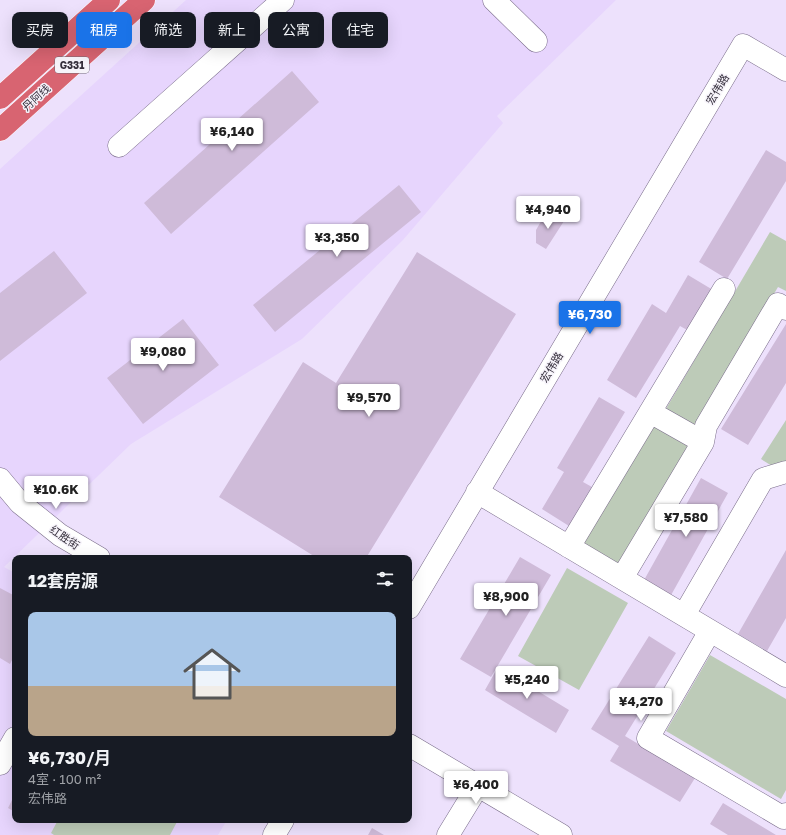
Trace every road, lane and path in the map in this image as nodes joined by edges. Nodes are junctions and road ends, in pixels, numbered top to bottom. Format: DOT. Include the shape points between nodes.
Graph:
graph roads {
  1 [pos="109,0"];
  2 [pos="144,0"];
  3 [pos="283,0"];
  4 [pos="500,2"];
  5 [pos="536,41"];
  6 [pos="786,70"];
  7 [pos="2,93"];
  8 [pos="0,130"];
  9 [pos="119,146"];
  10 [pos="724,289"];
  11 [pos="786,308"];
  12 [pos="650,412"];
  13 [pos="703,442"];
  14 [pos="786,472"];
  15 [pos="0,479"];
  16 [pos="477,492"];
  17 [pos="569,547"];
  18 [pos="93,555"];
  19 [pos="622,578"];
  20 [pos="412,603"];
  21 [pos="684,615"];
  22 [pos="710,631"];
  23 [pos="786,676"];
  24 [pos="12,743"];
  25 [pos="412,747"];
  26 [pos="0,764"];
  27 [pos="478,786"];
  28 [pos="786,814"];
  29 [pos="281,823"];
  30 [pos="274,835"];
  31 [pos="448,835"];
  32 [pos="561,835"];
  1 -- 7 [label="highway, G331"];
  2 -- 8 [label="highway, 丹阿线 / G331"];
  3 -- 9 [label="street"];
  4 -- 5 [label="street"];
  6 -- 16 [label="street, 宏伟路" via="743,44"];
  10 -- 12 [label="street"];
  11 -- 13 [label="street" via="778,304 706,426"];
  12 -- 13 [label="street"];
  12 -- 17 [label="street"];
  13 -- 19 [label="street"];
  14 -- 21 [label="street" via="764,479"];
  15 -- 18 [label="street, 红胜街" via="20,503 60,535"];
  16 -- 17 [label="street"];
  16 -- 20 [label="street, 宏伟路"];
  17 -- 19 [label="street"];
  19 -- 21 [label="street"];
  21 -- 22 [label="street"];
  22 -- 23 [label="street"];
  22 -- 28 [label="street" via="648,738 784,818"];
  24 -- 26 [label="street"];
  25 -- 27 [label="street"];
  27 -- 31 [label="street"];
  27 -- 32 [label="street"];
  29 -- 30 [label="street"];
}
